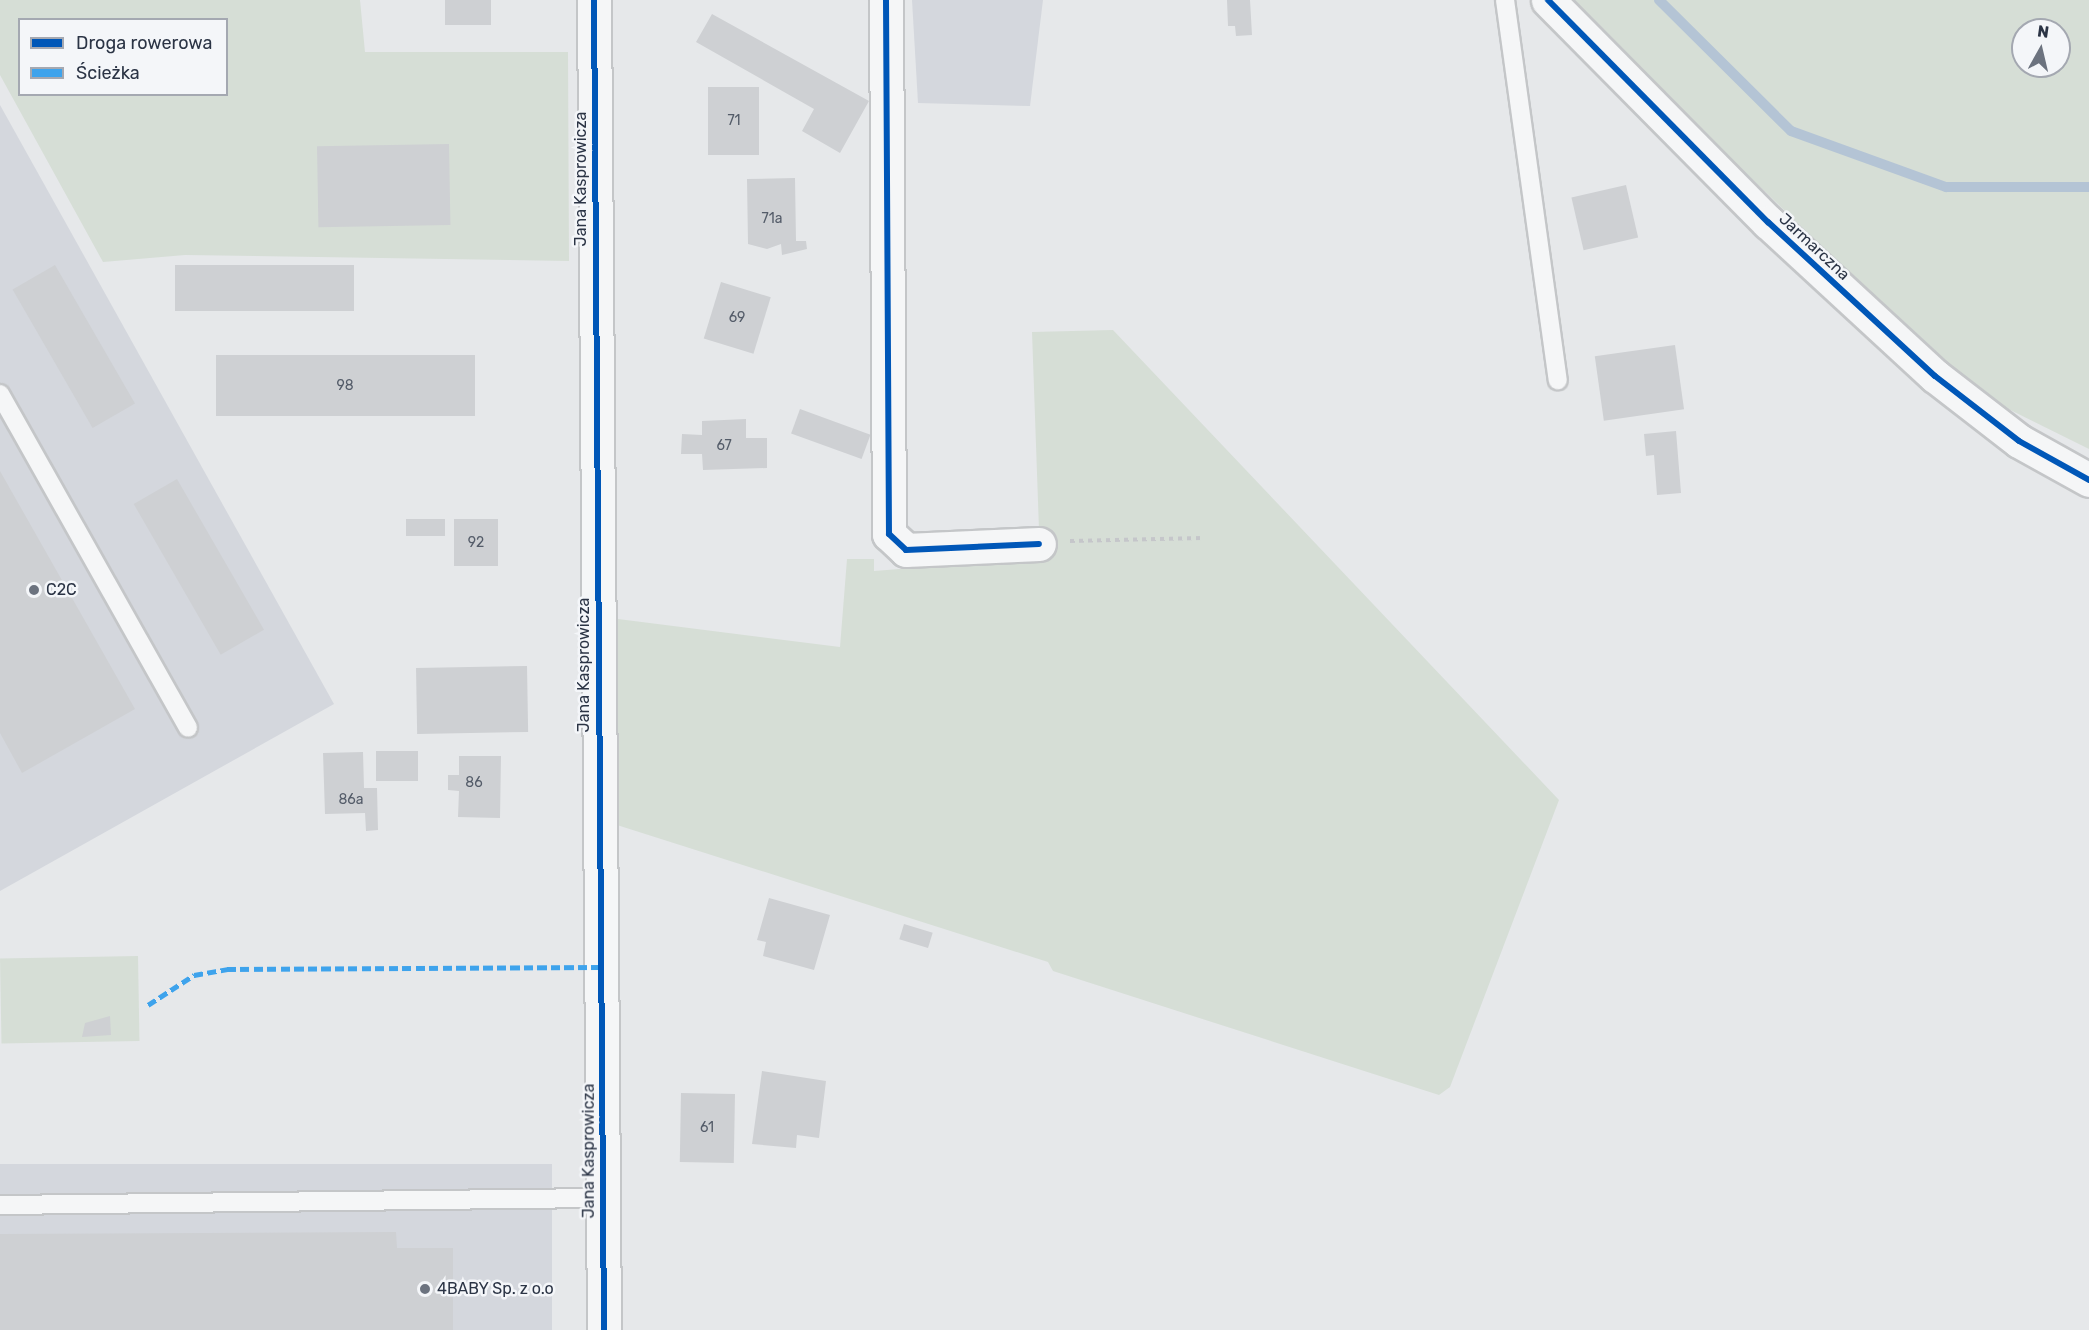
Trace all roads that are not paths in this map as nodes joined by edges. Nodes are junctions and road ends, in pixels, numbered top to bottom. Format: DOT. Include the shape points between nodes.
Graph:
graph roads {
  1 [pos="594,0"];
  2 [pos="886,0"];
  3 [pos="1505,0"];
  4 [pos="1548,0"];
  5 [pos="1558,380"];
  6 [pos="0,394"];
  7 [pos="2089,480"];
  8 [pos="1039,544"];
  9 [pos="188,728"];
  10 [pos="603,1198"];
  11 [pos="0,1205"];
  12 [pos="604,1330"];
  1 -- 10 [label="street, Jana Kasprowicza"];
  2 -- 8 [label="street" via="890,534 906,550"];
  3 -- 5 [label="lane"];
  4 -- 7 [label="street, Jarmarczna" via="1744,199 1927,368 2009,434"];
  6 -- 9 [label="lane"];
  10 -- 11 [label="lane"];
  10 -- 12 [label="street, Jana Kasprowicza"];
}
